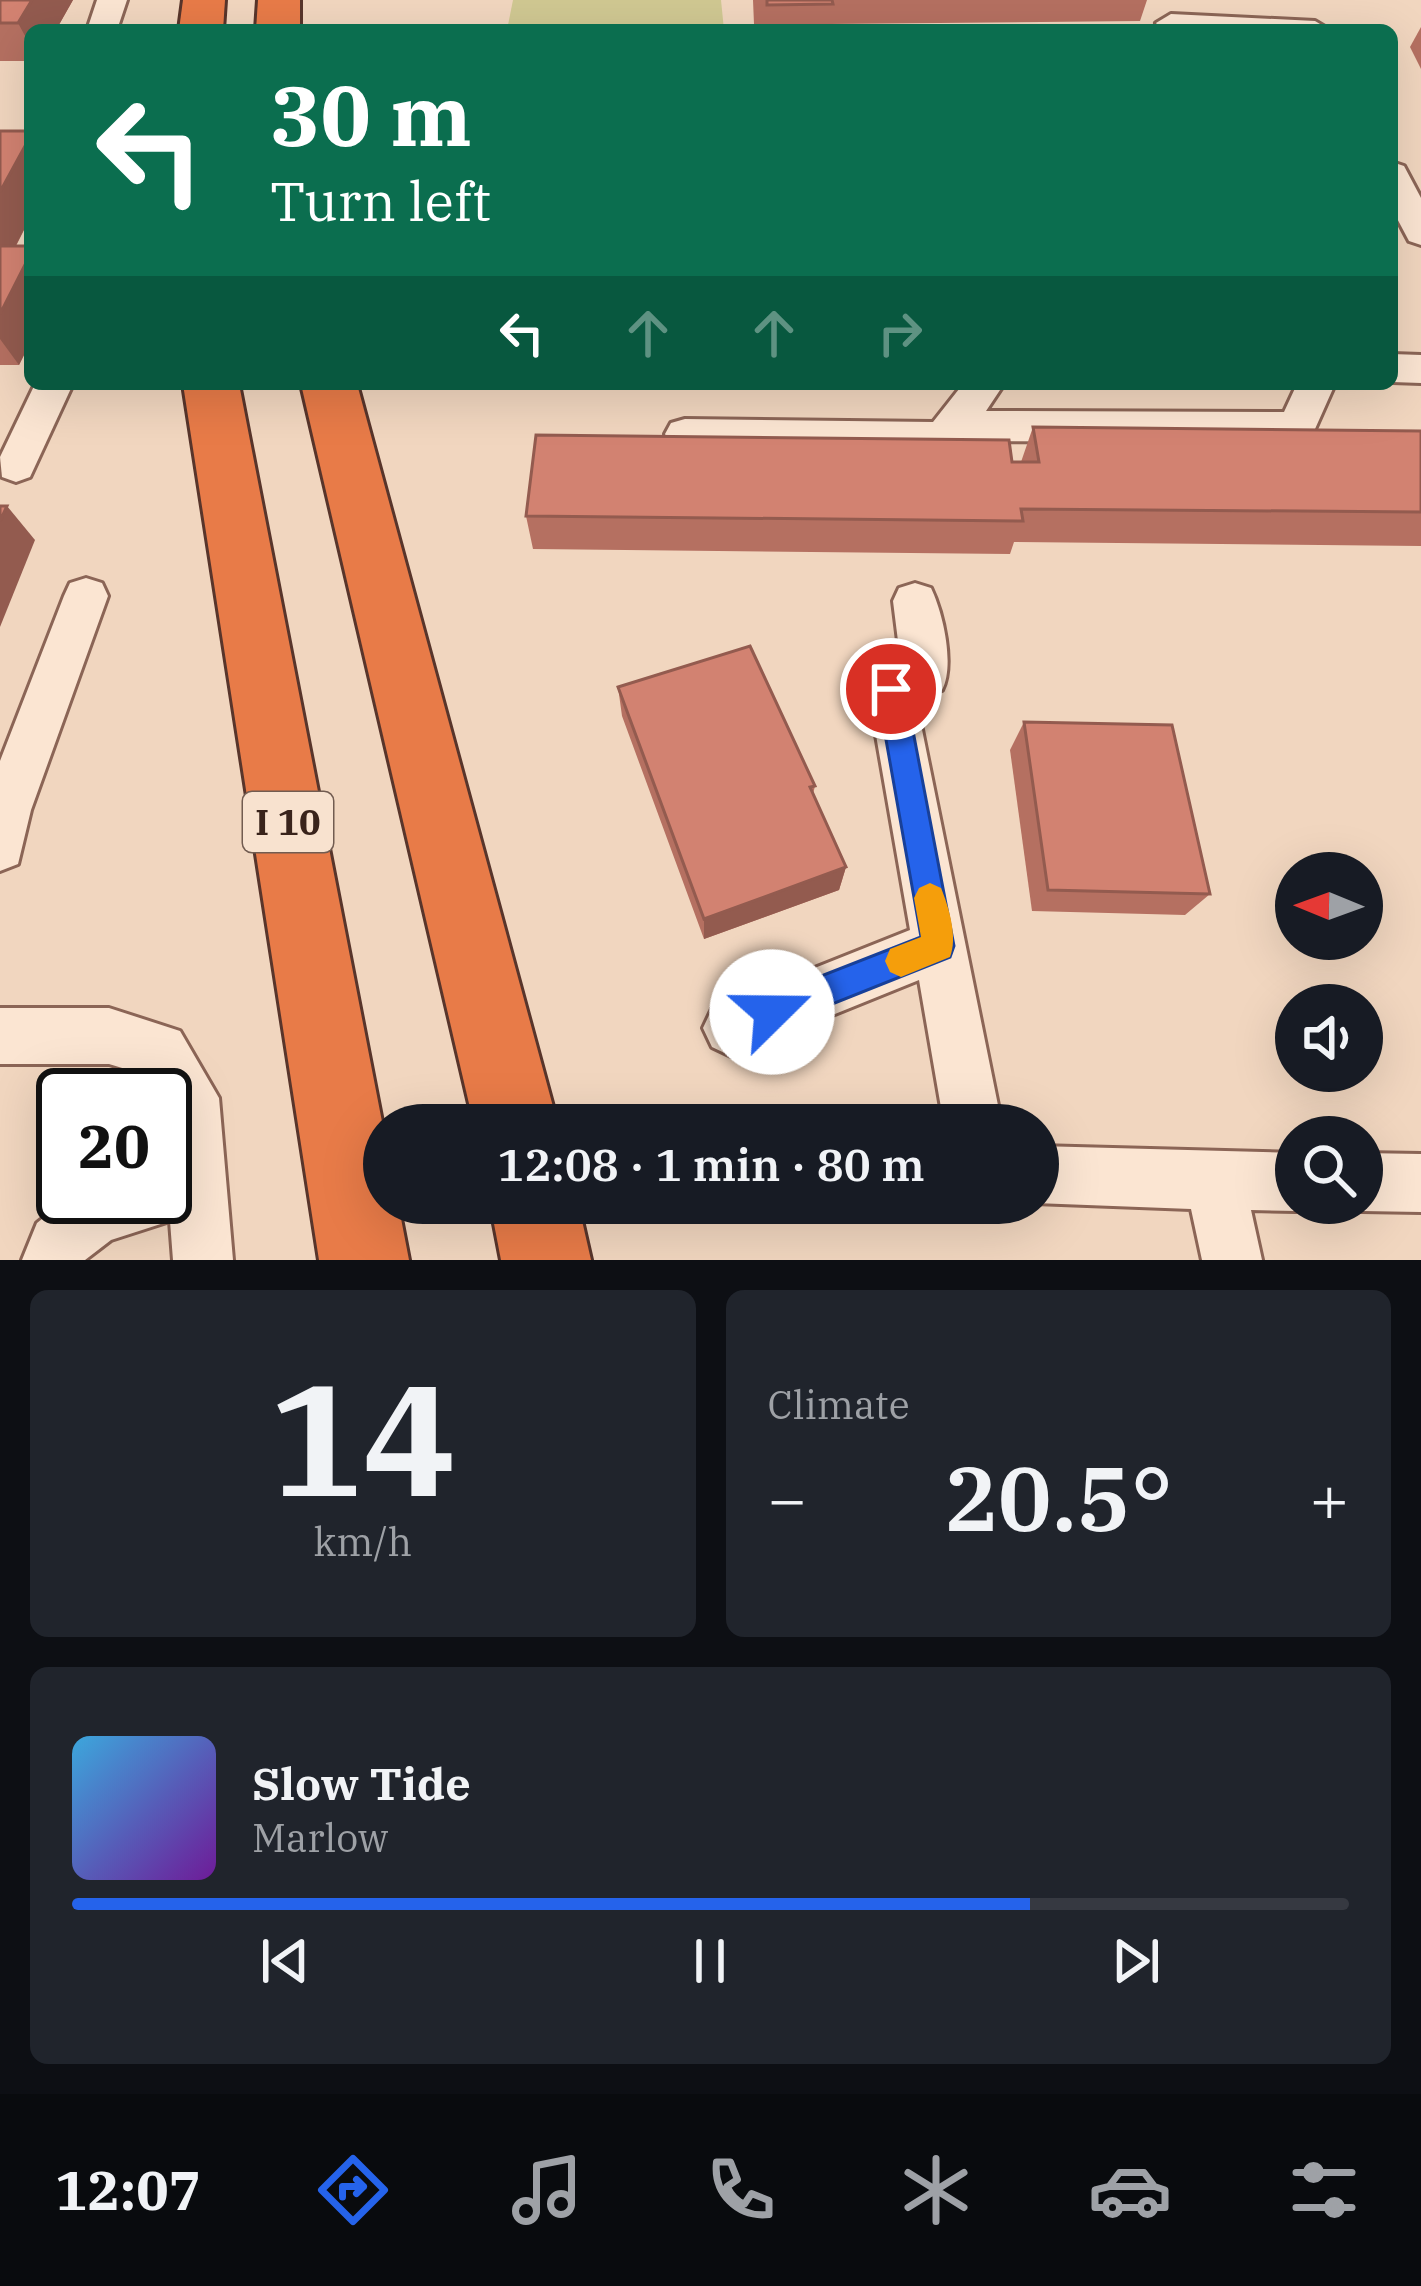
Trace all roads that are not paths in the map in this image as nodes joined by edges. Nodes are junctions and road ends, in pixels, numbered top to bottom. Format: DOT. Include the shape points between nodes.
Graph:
graph roads {
  1 [pos="1171,23"];
  2 [pos="1192,24"];
  3 [pos="1398,185"];
  4 [pos="1421,233"];
  5 [pos="51,390"];
  6 [pos="213,390"];
  7 [pos="330,390"];
  8 [pos="980,390"];
  9 [pos="1313,390"];
  10 [pos="953,426"];
  11 [pos="685,434"];
  12 [pos="16,466"];
  13 [pos="86,596"];
  14 [pos="915,601"];
  15 [pos="0,847"];
  16 [pos="938,946"];
  17 [pos="731,1028"];
  18 [pos="0,1036"];
  19 [pos="171,1068"];
  20 [pos="511,1104"];
  21 [pos="969,1104"];
  22 [pos="1059,1176"];
  23 [pos="1215,1181"];
  24 [pos="1275,1182"];
  25 [pos="1383,1182"];
  26 [pos="1421,1183"];
  27 [pos="78,1224"];
  28 [pos="188,1224"];
  29 [pos="538,1224"];
  30 [pos="52,1260"];
  31 [pos="203,1260"];
  32 [pos="364,1260"];
  33 [pos="546,1260"];
  34 [pos="1232,1260"];
  1 -- 2 [label="street"];
  3 -- 4 [label="street"];
  5 -- 12 [label="street"];
  6 -- 32 [label="highway, I 10"];
  7 -- 20 [label="highway"];
  8 -- 10 [label="street"];
  9 -- 10 [label="street" via="1297,427"];
  10 -- 11 [label="street" via="944,437"];
  13 -- 15 [label="street" via="6,810"];
  14 -- 16 [label="street" via="926,676 891,689"];
  16 -- 17 [label="street"];
  16 -- 21 [label="street"];
  18 -- 19 [label="street" via="109,1036 160,1051"];
  22 -- 23 [label="street"];
  23 -- 24 [label="street"];
  23 -- 34 [label="street"];
  25 -- 26 [label="street"];
  27 -- 30 [label="street" via="58,1240"];
  28 -- 31 [label="street"];
  29 -- 33 [label="highway"];
}
